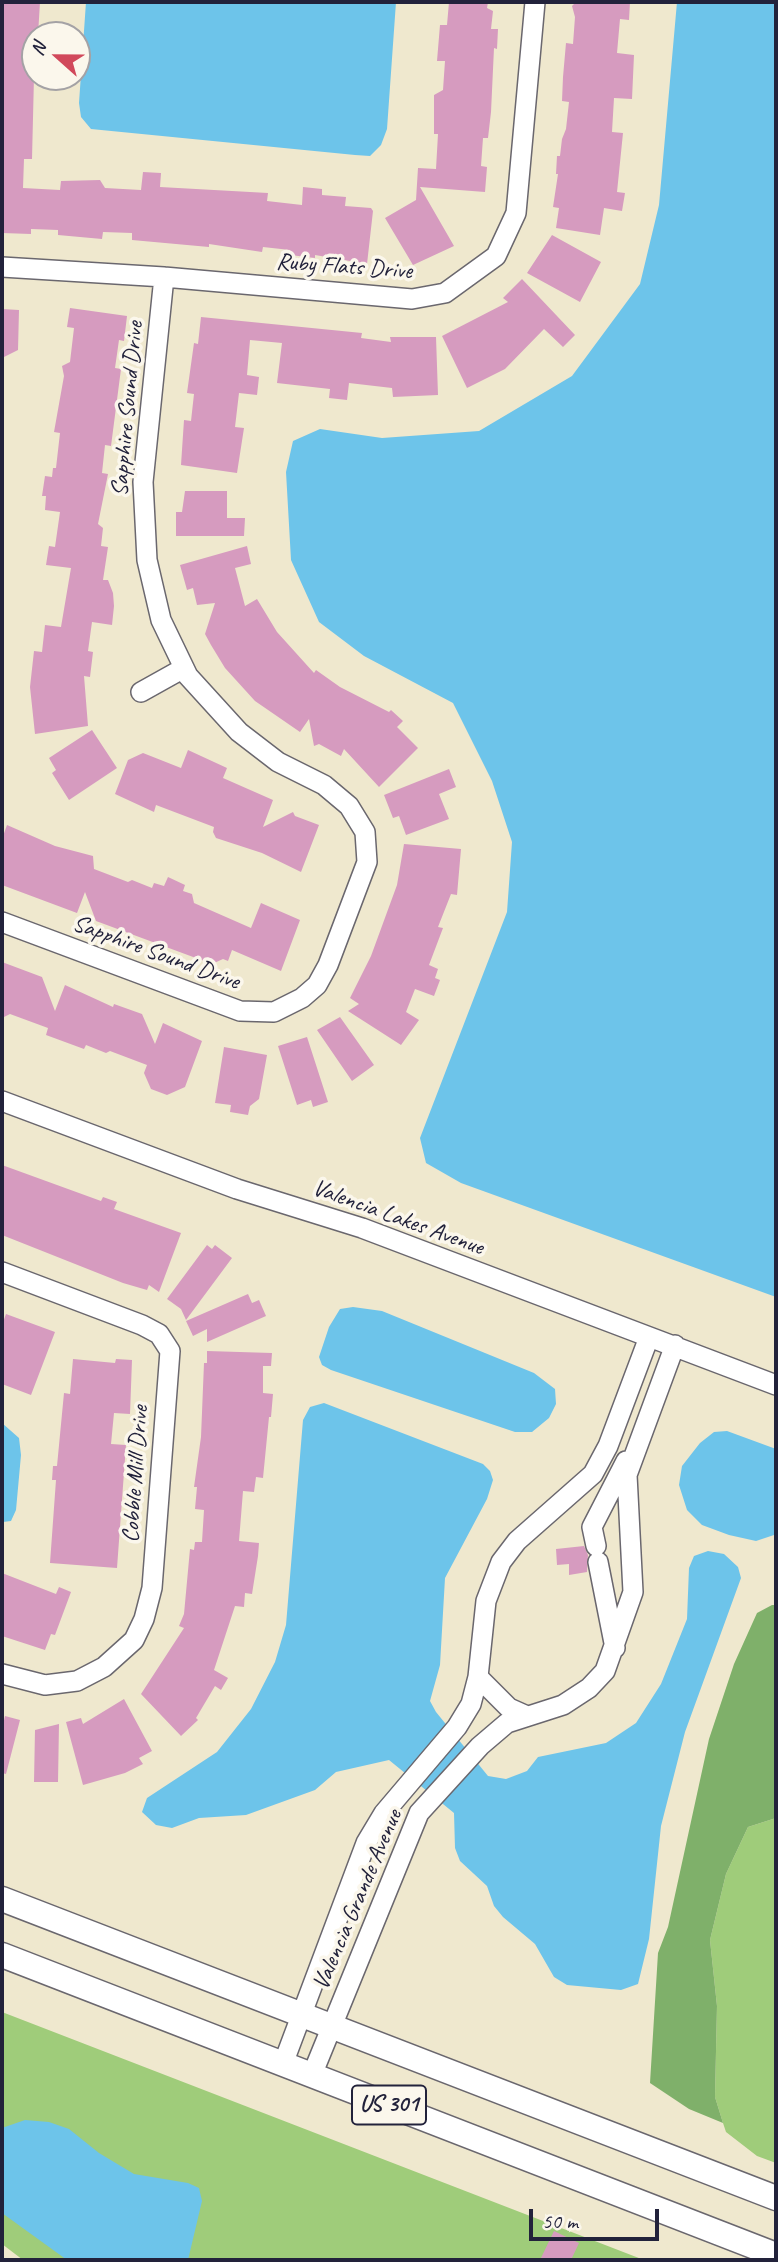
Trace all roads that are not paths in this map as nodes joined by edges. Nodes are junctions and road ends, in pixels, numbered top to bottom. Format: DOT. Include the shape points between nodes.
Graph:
graph roads {
  1 [pos="535,2"];
  2 [pos="2,267"];
  3 [pos="164,277"];
  4 [pos="184,668"];
  5 [pos="141,692"];
  6 [pos="2,922"];
  7 [pos="2,1101"];
  8 [pos="2,1272"];
  9 [pos="649,1337"];
  10 [pos="675,1345"];
  11 [pos="776,1385"];
  12 [pos="640,1435"];
  13 [pos="614,1648"];
  14 [pos="2,1674"];
  15 [pos="478,1677"];
  16 [pos="527,1717"];
  17 [pos="2,1899"];
  18 [pos="2,1955"];
  19 [pos="301,2016"];
  20 [pos="332,2028"];
  21 [pos="283,2064"];
  22 [pos="312,2075"];
  23 [pos="776,2199"];
  24 [pos="776,2255"];
  1 -- 3 [label="street, Ruby Flats Drive" via="516,213 496,256 444,293 412,299"];
  2 -- 3 [label="street, Ruby Flats Drive"];
  3 -- 4 [label="street, Sapphire Sound Drive" via="143,482 150,572 161,620"];
  4 -- 5 [label="street"];
  4 -- 6 [label="street, Sapphire Sound Drive" via="239,732 278,762 338,795 365,832 367,862 317,985 303,998 274,1012 240,1011"];
  7 -- 9 [label="street, Valencia Lakes Avenue" via="237,1189 362,1228"];
  8 -- 14 [label="street, Cobble Mill Drive" via="142,1325 159,1334 170,1351 152,1588 134,1640 104,1667 76,1681 45,1685"];
  9 -- 10 [label="street, Valencia Lakes Avenue"];
  9 -- 15 [label="street, Valencia Grande Avenue" via="593,1474 517,1541 501,1562 486,1601"];
  10 -- 11 [label="street, Valencia Lakes Avenue"];
  10 -- 12 [label="street, Valencia Grande Avenue"];
  12 -- 13 [label="street, Valencia Grande Avenue" via="627,1475 633,1592"];
  12 -- 13 [label="street" via="592,1527"];
  13 -- 16 [label="street, Valencia Grande Avenue" via="605,1671 589,1688 563,1705"];
  15 -- 16 [label="street" via="509,1708"];
  15 -- 19 [label="street, Valencia Grande Avenue" via="471,1704 457,1727 366,1843"];
  16 -- 20 [label="street, Valencia Grande Avenue" via="507,1723 480,1746 419,1813"];
  17 -- 19 [label="main road, US 301"];
  18 -- 21 [label="main road, US 301 / US 301"];
  19 -- 20 [label="main road, US 301"];
  19 -- 21 [label="street, Valencia Grande Avenue"];
  20 -- 22 [label="street, Valencia Grande Avenue"];
  20 -- 23 [label="main road, US 301"];
  21 -- 22 [label="main road, US 301 / US 301"];
  22 -- 24 [label="main road, US 301 / US 301"];
}
